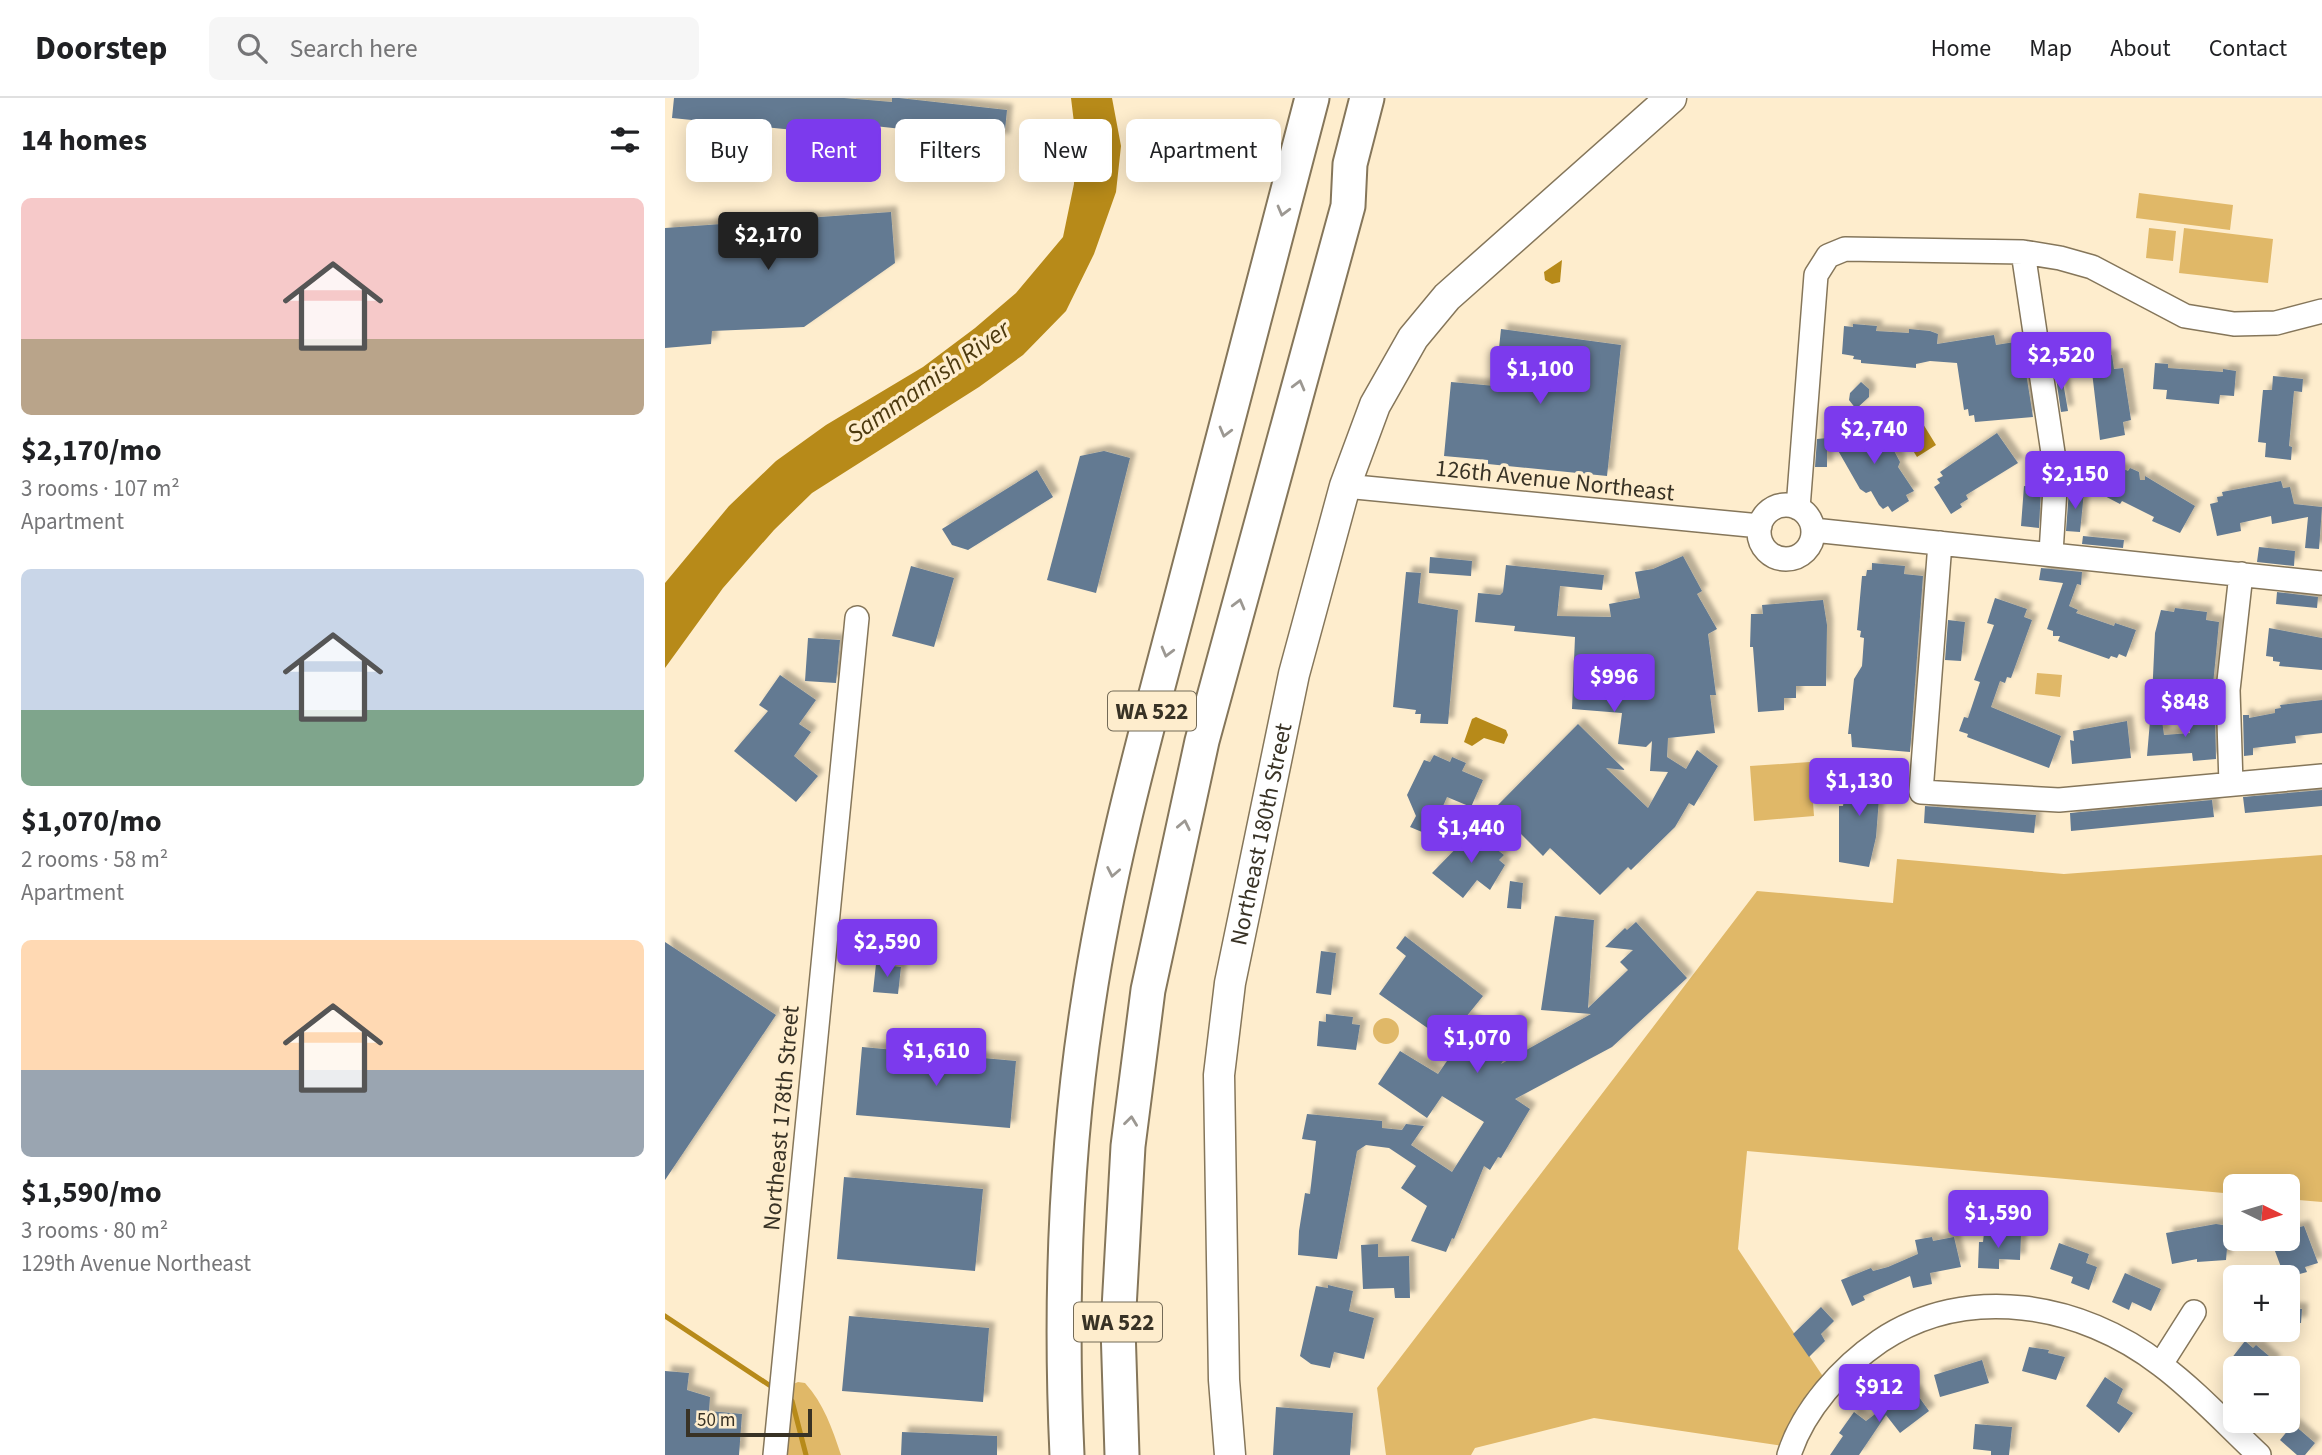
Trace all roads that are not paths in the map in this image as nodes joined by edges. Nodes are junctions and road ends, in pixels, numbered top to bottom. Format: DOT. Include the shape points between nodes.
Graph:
graph roads {
  1 [pos="1312,98"];
  2 [pos="1367,98"];
  3 [pos="1391,98"];
  4 [pos="1671,98"];
  5 [pos="1348,206"];
  6 [pos="2023,252"];
  7 [pos="2322,311"];
  8 [pos="1345,486"];
  9 [pos="1798,508"];
  10 [pos="1760,526"];
  11 [pos="1813,530"];
  12 [pos="1940,543"];
  13 [pos="2051,553"];
  14 [pos="2241,574"];
  15 [pos="2322,583"];
  16 [pos="857,618"];
  17 [pos="2322,776"];
  18 [pos="2231,785"];
  19 [pos="1127,1189"];
  20 [pos="2195,1312"];
  21 [pos="1062,1337"];
  22 [pos="2161,1364"];
  23 [pos="775,1455"];
  24 [pos="1049,1455"];
  25 [pos="1067,1455"];
  26 [pos="1122,1455"];
  27 [pos="1142,1455"];
  28 [pos="1230,1455"];
  29 [pos="1789,1455"];
  30 [pos="2259,1455"];
  1 -- 21 [label="highway, WA 522, one-way" via="1114,866 1088,1002 1073,1115"];
  2 -- 5 [label="highway, WA 522" via="1350,164"];
  3 -- 5 [label="highway" via="1370,166"];
  4 -- 8 [label="main road, Northeast 180th Street" via="1447,297 1413,338 1374,405"];
  19 -- 5 [label="highway, WA 522, one-way" via="1128,1146 1149,989 1202,741"];
  6 -- 7 [label="street" via="2092,267 2185,316 2234,324 2276,323"];
  6 -- 9 [label="street" via="1845,249 1828,256 1816,275"];
  6 -- 13 [label="street" via="2056,473"];
  8 -- 10 [label="street, 126th Avenue Northeast"];
  8 -- 28 [label="main road, Northeast 180th Street" via="1294,674 1258,840 1219,1075 1224,1380"];
  9 -- 10 [label="street" via="1776,508"];
  9 -- 11 [label="street" via="1809,517"];
  10 -- 11 [label="street" via="1764,547 1783,559 1797,557 1807,549"];
  11 -- 12 [label="street"];
  12 -- 13 [label="street"];
  12 -- 18 [label="street" via="1921,792 2059,800"];
  13 -- 14 [label="street"];
  14 -- 15 [label="street"];
  14 -- 18 [label="street" via="2228,690"];
  16 -- 23 [label="street, Northeast 178th Street"];
  17 -- 18 [label="street"];
  19 -- 26 [label="highway, WA 522" via="1118,1327"];
  19 -- 27 [label="highway" via="1132,1354"];
  20 -- 22 [label="street"];
  21 -- 24 [label="highway" via="1049,1408"];
  21 -- 25 [label="highway, WA 522"];
  22 -- 29 [label="street" via="2104,1329 2053,1311 1999,1305 1952,1309 1914,1321 1858,1356 1811,1412"];
  22 -- 30 [label="street"];
}
